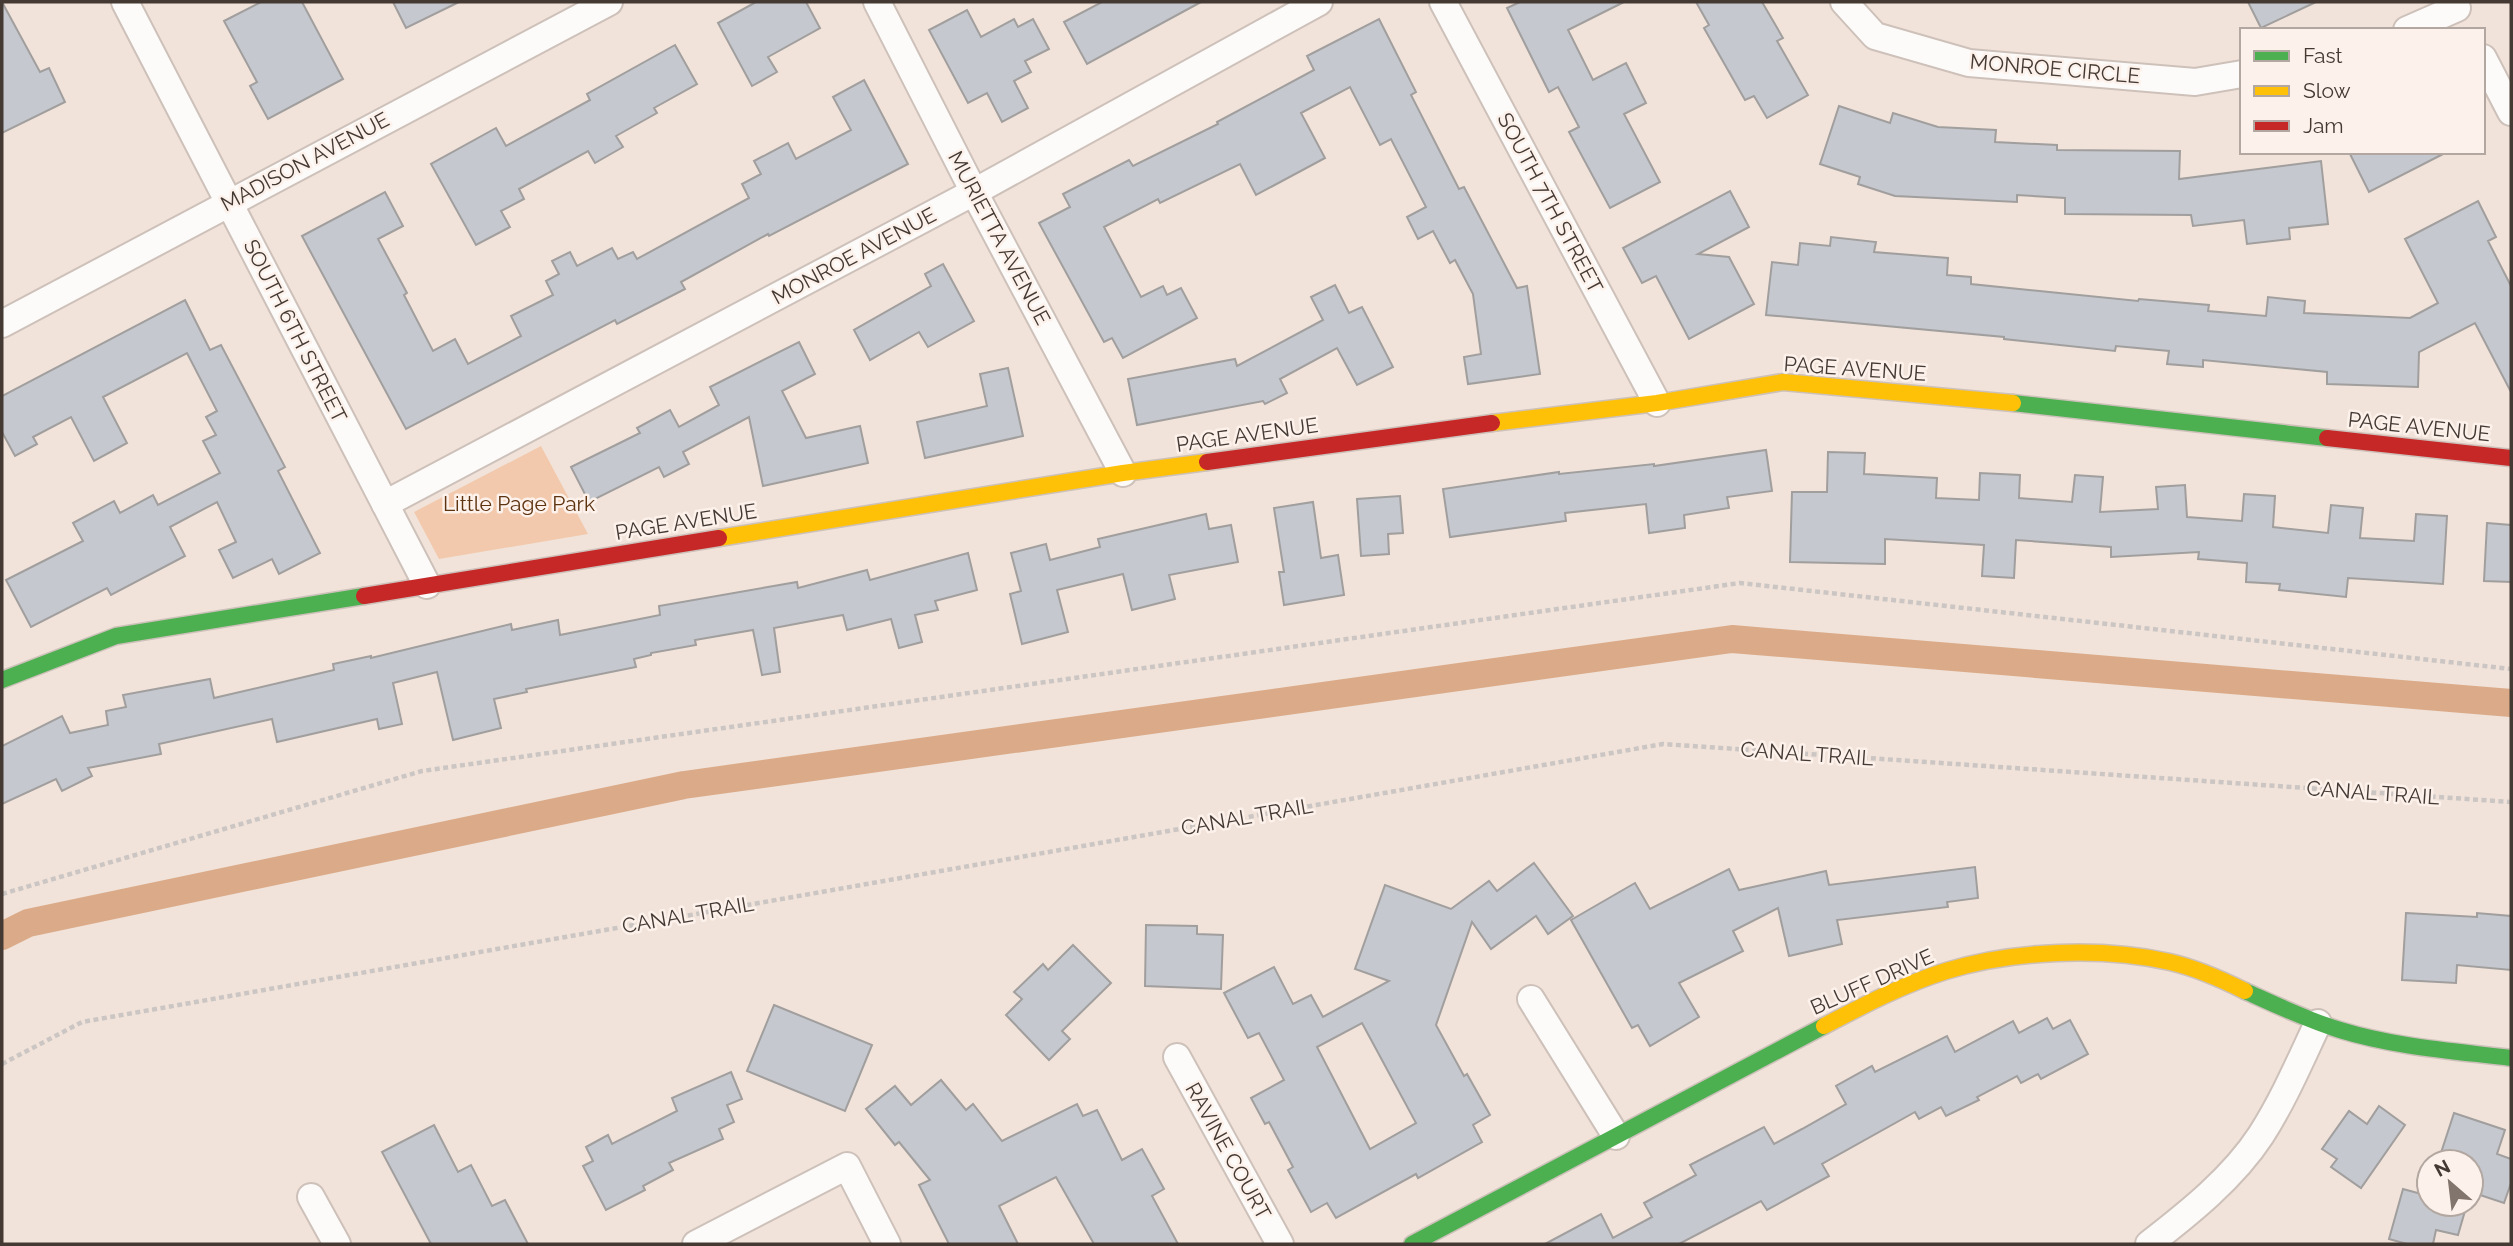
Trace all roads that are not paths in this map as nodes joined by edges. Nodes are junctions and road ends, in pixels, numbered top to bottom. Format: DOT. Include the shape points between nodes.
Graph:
graph roads {
  1 [pos="125,2"];
  2 [pos="609,2"];
  3 [pos="877,2"];
  4 [pos="1320,2"];
  5 [pos="1443,2"];
  6 [pos="1844,2"];
  7 [pos="2460,13"];
  8 [pos="2413,28"];
  9 [pos="2485,62"];
  10 [pos="2240,74"];
  11 [pos="2511,112"];
  12 [pos="974,192"];
  13 [pos="229,202"];
  14 [pos="2,324"];
  15 [pos="1657,404"];
  16 [pos="2511,458"];
  17 [pos="1123,473"];
  18 [pos="385,504"];
  19 [pos="427,585"];
  20 [pos="2,680"];
  21 [pos="1531,999"];
  22 [pos="2318,1023"];
  23 [pos="1177,1057"];
  24 [pos="2511,1058"];
  25 [pos="1616,1136"];
  26 [pos="311,1197"];
  27 [pos="337,1244"];
  28 [pos="696,1244"];
  29 [pos="887,1244"];
  30 [pos="1280,1244"];
  31 [pos="1412,1244"];
  32 [pos="2149,1244"];
  1 -- 13 [label="street, SOUTH 6TH STREET"];
  2 -- 13 [label="street, MADISON AVENUE"];
  3 -- 12 [label="street, MURIETTA AVENUE"];
  4 -- 12 [label="street, MONROE AVENUE"];
  5 -- 15 [label="street, SOUTH 7TH STREET"];
  6 -- 10 [label="street, MONROE CIRCLE" via="1875,36 1969,63 2195,82"];
  7 -- 8 [label="street"];
  9 -- 11 [label="street"];
  12 -- 17 [label="street, MURIETTA AVENUE"];
  12 -- 18 [label="street, MONROE AVENUE"];
  13 -- 14 [label="street, MADISON AVENUE"];
  13 -- 18 [label="street, SOUTH 6TH STREET"];
  15 -- 16 [label="street, PAGE AVENUE" via="1783,382"];
  15 -- 17 [label="street, PAGE AVENUE"];
  17 -- 19 [label="street, PAGE AVENUE"];
  18 -- 19 [label="street, SOUTH 6TH STREET"];
  19 -- 20 [label="street, PAGE AVENUE" via="116,636"];
  21 -- 25 [label="street"];
  22 -- 24 [label="street, BLUFF DRIVE" via="2376,1040"];
  22 -- 25 [label="street, BLUFF DRIVE" via="2195,969 2166,962 2110,954 2007,959 1960,967 1870,1002"];
  22 -- 32 [label="street" via="2260,1138 2188,1214"];
  23 -- 30 [label="street, RAVINE COURT"];
  25 -- 31 [label="street, BLUFF DRIVE"];
  26 -- 27 [label="street"];
  28 -- 29 [label="street" via="847,1166"];
}
